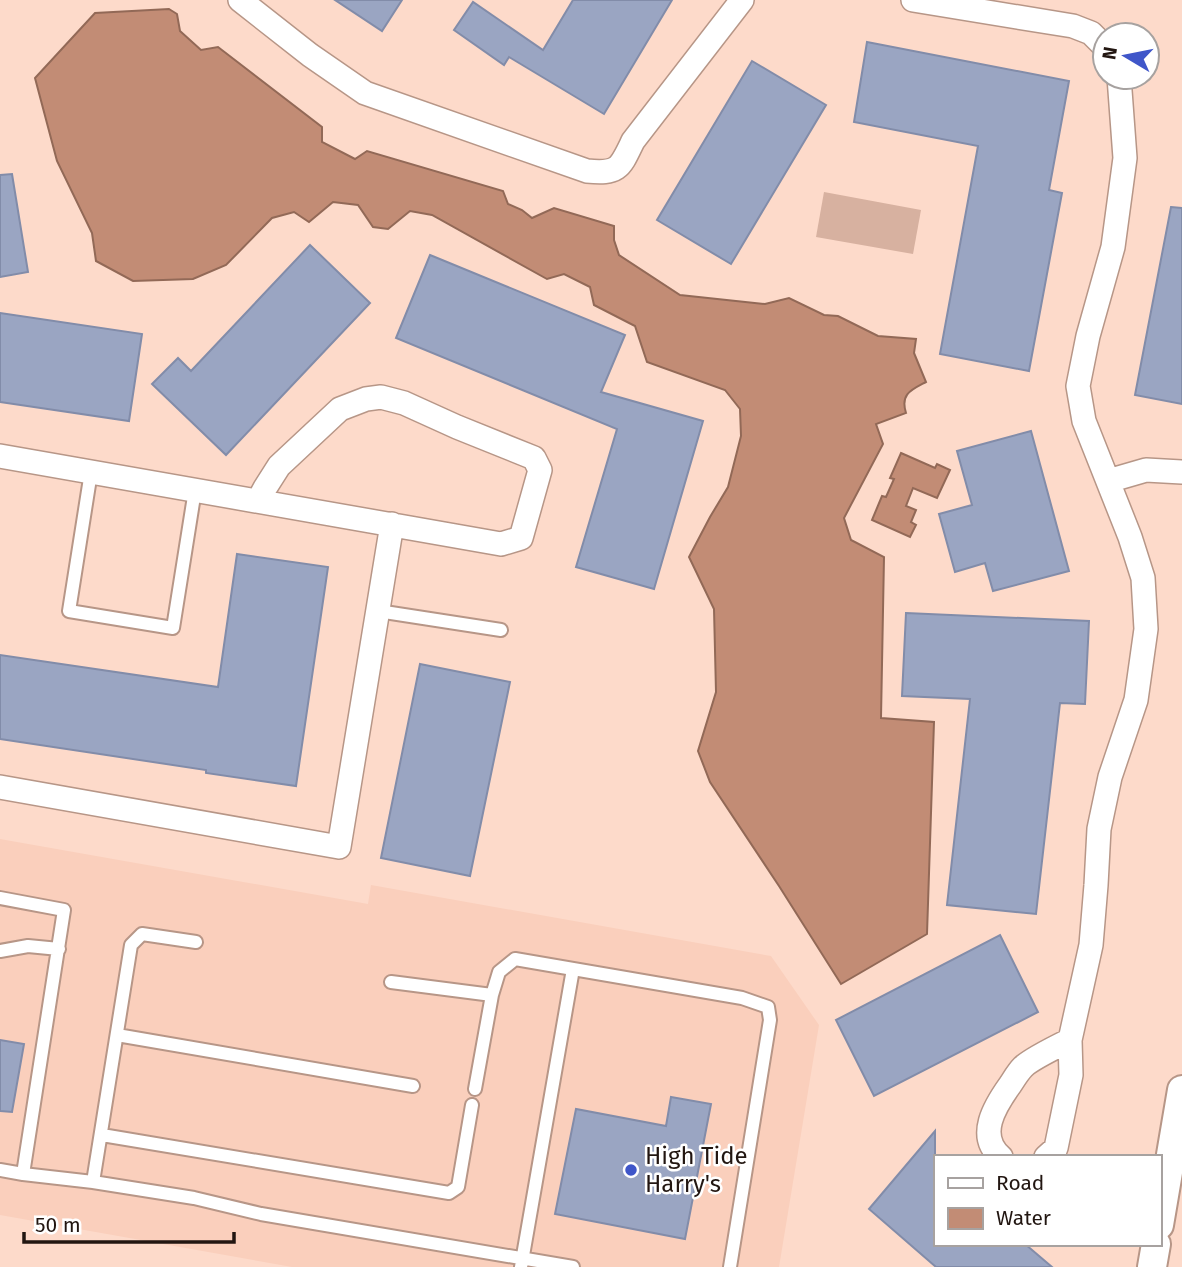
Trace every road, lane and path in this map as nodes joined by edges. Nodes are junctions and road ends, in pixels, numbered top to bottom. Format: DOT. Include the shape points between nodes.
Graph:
graph roads {
  1 [pos="240,0"];
  2 [pos="742,0"];
  3 [pos="913,0"];
  4 [pos="1091,33"];
  5 [pos="1120,91"];
  6 [pos="0,456"];
  7 [pos="91,472"];
  8 [pos="1182,472"];
  9 [pos="1108,481"];
  10 [pos="195,490"];
  11 [pos="258,501"];
  12 [pos="392,524"];
  13 [pos="378,611"];
  14 [pos="501,630"];
  15 [pos="0,787"];
  16 [pos="0,898"];
  17 [pos="196,942"];
  18 [pos="59,949"];
  19 [pos="0,951"];
  20 [pos="573,969"];
  21 [pos="391,982"];
  22 [pos="492,995"];
  23 [pos="117,1035"];
  24 [pos="1070,1040"];
  25 [pos="413,1086"];
  26 [pos="475,1089"];
  27 [pos="1182,1090"];
  28 [pos="472,1105"];
  29 [pos="102,1135"];
  30 [pos="999,1155"];
  31 [pos="1048,1155"];
  32 [pos="0,1170"];
  33 [pos="23,1174"];
  34 [pos="93,1182"];
  35 [pos="1161,1212"];
  36 [pos="1156,1246"];
  37 [pos="522,1263"];
  38 [pos="573,1267"];
  39 [pos="730,1267"];
  40 [pos="1152,1267"];
  1 -- 2 [label="street" via="365,93 586,171 606,173 621,165 634,141"];
  3 -- 4 [label="street" via="1073,26"];
  5 -- 9 [label="street" via="1125,158 1113,247 1078,386 1084,421"];
  6 -- 7 [label="street"];
  7 -- 10 [label="street"];
  7 -- 10 [label="lane" via="69,611 173,628"];
  8 -- 9 [label="street" via="1146,470"];
  9 -- 24 [label="street" via="1143,578 1146,629 1136,700 1110,777 1099,829 1090,945"];
  10 -- 11 [label="street"];
  11 -- 12 [label="street"];
  11 -- 12 [label="street" via="279,467 340,409 382,397 534,458 540,470 521,538 501,544"];
  12 -- 13 [label="street"];
  13 -- 14 [label="lane"];
  13 -- 15 [label="street" via="339,847"];
  16 -- 18 [label="lane" via="64,909"];
  17 -- 23 [label="lane" via="142,934 131,945"];
  18 -- 19 [label="lane" via="27,946"];
  18 -- 33 [label="lane"];
  20 -- 22 [label="lane" via="515,959 499,972"];
  20 -- 37 [label="lane"];
  20 -- 39 [label="lane" via="742,998 768,1007 770,1020"];
  21 -- 22 [label="lane"];
  22 -- 26 [label="lane"];
  23 -- 25 [label="lane"];
  23 -- 29 [label="lane"];
  24 -- 30 [label="street" via="1023,1066 1007,1089 991,1115 988,1134"];
  24 -- 31 [label="street" via="1071,1075 1056,1148"];
  27 -- 35 [label="street"];
  28 -- 29 [label="lane" via="458,1187 449,1193"];
  29 -- 34 [label="lane"];
  32 -- 33 [label="lane"];
  33 -- 34 [label="lane"];
  34 -- 37 [label="lane"];
  36 -- 40 [label="street"];
  37 -- 38 [label="lane"];
}
